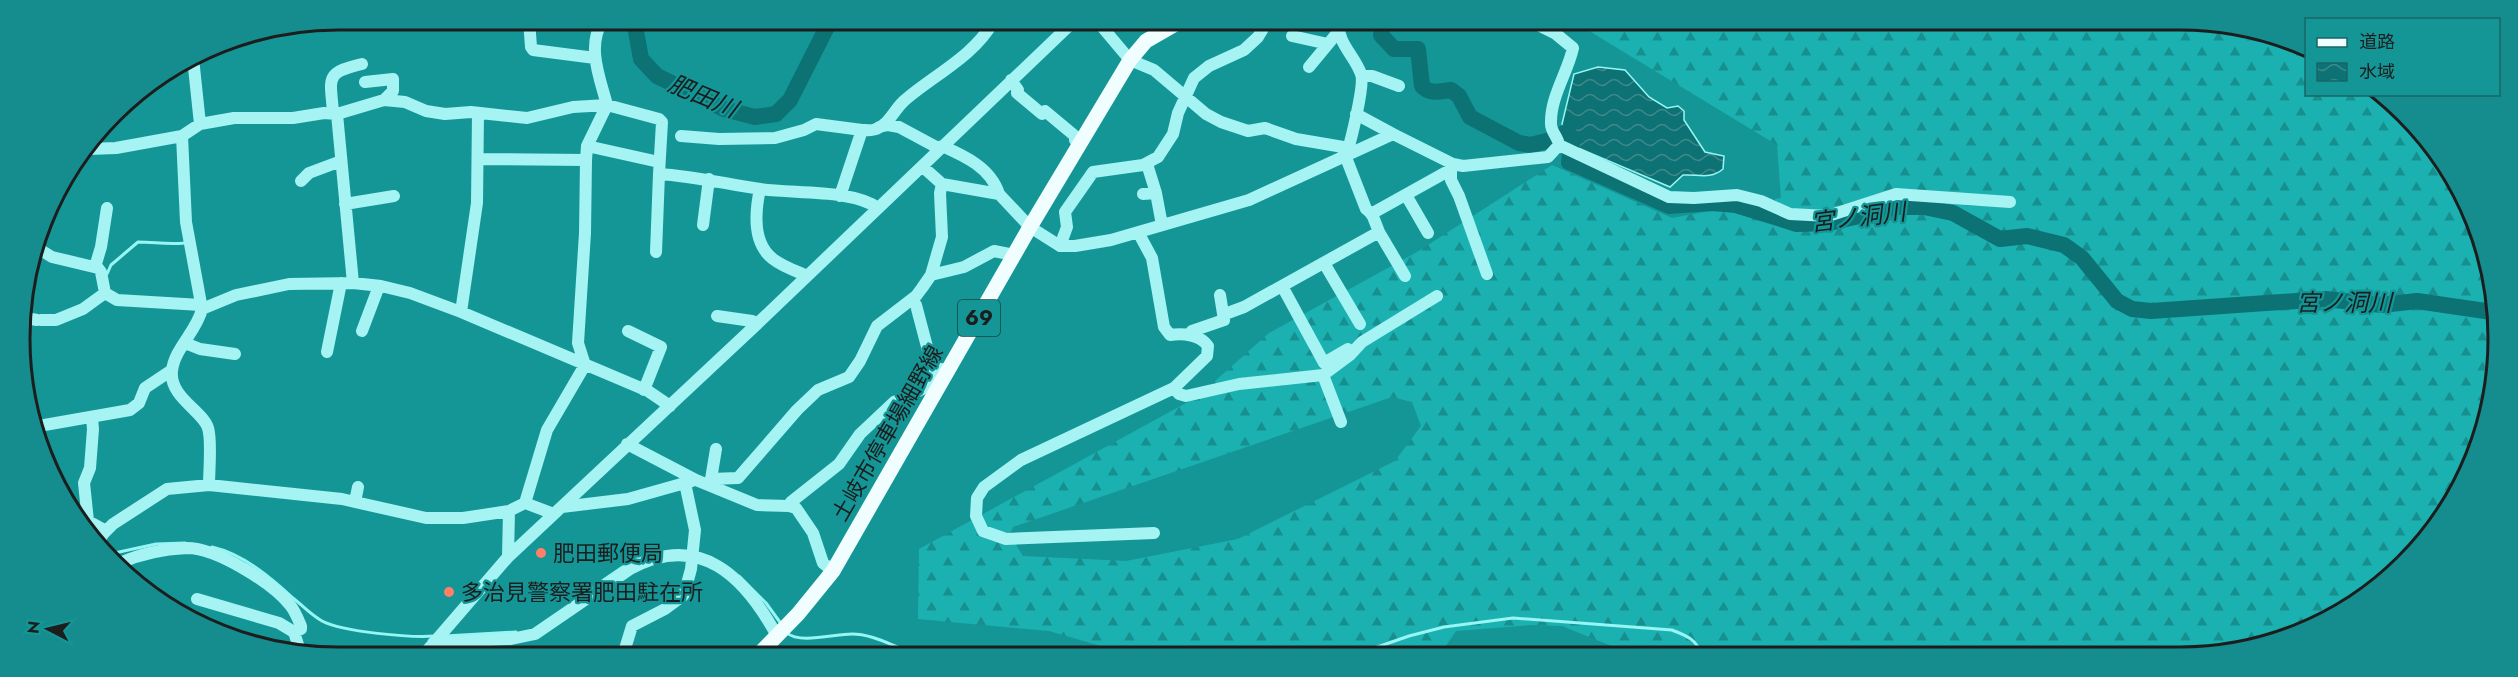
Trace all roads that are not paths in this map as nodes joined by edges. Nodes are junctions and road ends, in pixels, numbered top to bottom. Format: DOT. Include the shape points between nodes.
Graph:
graph roads {
  1 [pos="530,30"];
  2 [pos="599,30"];
  3 [pos="989,30"];
  4 [pos="1064,30"];
  5 [pos="1105,30"];
  6 [pos="1165,30"];
  7 [pos="1262,30"];
  8 [pos="1334,30"];
  9 [pos="1338,30"];
  10 [pos="1548,30"];
  11 [pos="1292,36"];
  12 [pos="1328,44"];
  13 [pos="595,58"];
  14 [pos="1130,60"];
  15 [pos="362,64"];
  16 [pos="194,66"];
  17 [pos="1309,67"];
  18 [pos="1363,76"];
  19 [pos="1011,80"];
  20 [pos="365,82"];
  21 [pos="1399,86"];
  22 [pos="1186,98"];
  23 [pos="384,100"];
  24 [pos="607,105"];
  25 [pos="478,113"];
  26 [pos="335,114"];
  27 [pos="1356,114"];
  28 [pos="200,124"];
  29 [pos="879,127"];
  30 [pos="862,130"];
  31 [pos="1393,134"];
  32 [pos="182,136"];
  33 [pos="681,136"];
  34 [pos="1078,144"];
  35 [pos="1559,145"];
  36 [pos="587,146"];
  37 [pos="941,147"];
  38 [pos="96,149"];
  39 [pos="1347,152"];
  40 [pos="478,159"];
  41 [pos="585,160"];
  42 [pos="341,161"];
  43 [pos="1147,164"];
  44 [pos="923,167"];
  45 [pos="1451,167"];
  46 [pos="659,168"];
  47 [pos="709,179"];
  48 [pos="301,181"];
  49 [pos="942,184"];
  50 [pos="760,189"];
  51 [pos="999,194"];
  52 [pos="1406,195"];
  53 [pos="394,196"];
  54 [pos="840,196"];
  55 [pos="2010,202"];
  56 [pos="345,204"];
  57 [pos="106,208"];
  58 [pos="878,208"];
  59 [pos="1371,214"];
  60 [pos="703,225"];
  61 [pos="1162,225"];
  62 [pos="1030,226"];
  63 [pos="1138,232"];
  64 [pos="1379,232"];
  65 [pos="1428,233"];
  66 [pos="1060,246"];
  67 [pos="43,251"];
  68 [pos="656,252"];
  69 [pos="1014,255"];
  70 [pos="1324,263"];
  71 [pos="95,267"];
  72 [pos="1487,274"];
  73 [pos="931,275"];
  74 [pos="1405,276"];
  75 [pos="805,278"];
  76 [pos="347,283"];
  77 [pos="379,286"];
  78 [pos="1282,286"];
  79 [pos="105,293"];
  80 [pos="1220,295"];
  81 [pos="1437,296"];
  82 [pos="911,300"];
  83 [pos="201,307"];
  84 [pos="461,312"];
  85 [pos="1225,314"];
  86 [pos="717,316"];
  87 [pos="31,319"];
  88 [pos="757,324"];
  89 [pos="1360,324"];
  90 [pos="362,331"];
  91 [pos="628,331"];
  92 [pos="1188,335"];
  93 [pos="185,343"];
  94 [pos="1359,345"];
  95 [pos="963,346"];
  96 [pos="327,352"];
  97 [pos="235,354"];
  98 [pos="585,365"];
  99 [pos="172,370"];
  100 [pos="1323,375"];
  101 [pos="935,377"];
  102 [pos="1174,388"];
  103 [pos="644,390"];
  104 [pos="670,406"];
  105 [pos="92,418"];
  106 [pos="1341,422"];
  107 [pos="43,426"];
  108 [pos="627,444"];
  109 [pos="716,449"];
  110 [pos="700,482"];
  111 [pos="209,484"];
  112 [pos="358,487"];
  113 [pos="355,502"];
  114 [pos="525,503"];
  115 [pos="789,506"];
  116 [pos="558,510"];
  117 [pos="509,511"];
  118 [pos="88,518"];
  119 [pos="92,523"];
  120 [pos="106,531"];
  121 [pos="1154,533"];
  122 [pos="103,537"];
  123 [pos="693,552"];
  124 [pos="508,557"];
  125 [pos="125,561"];
  126 [pos="833,571"];
  127 [pos="197,599"];
  128 [pos="294,632"];
  129 [pos="782,632"];
  130 [pos="298,644"];
  131 [pos="431,645"];
  132 [pos="626,647"];
  133 [pos="766,647"];
  1 -- 13 [label="street" via="533,50"];
  2 -- 13 [label="street" via="594,42"];
  3 -- 29 [label="street" via="971,49 902,102"];
  4 -- 19 [label="street"];
  5 -- 14 [label="street"];
  6 -- 14 [label="main road, 土岐市停車場細野線 / 69" via="1146,41"];
  7 -- 22 [label="street" via="1244,50 1200,71"];
  8 -- 12 [label="street"];
  9 -- 18 [label="street"];
  10 -- 35 [label="street" via="1573,48 1552,114 1552,131"];
  11 -- 12 [label="street"];
  12 -- 17 [label="street"];
  13 -- 24 [label="street"];
  14 -- 22 [label="street" via="1154,70"];
  14 -- 34 [label="main road, 土岐市停車場細野線 / 69"];
  15 -- 26 [label="street" via="341,69 333,76 330,85"];
  16 -- 28 [label="street"];
  18 -- 21 [label="street"];
  18 -- 27 [label="street"];
  19 -- 34 [label="street" via="1021,99 1042,114 1045,111 1075,136"];
  19 -- 37 [label="street"];
  20 -- 23 [label="street" via="393,79 393,92"];
  22 -- 39 [label="street" via="1206,114 1237,128 1265,128"];
  22 -- 43 [label="street" via="1171,139 1163,152"];
  23 -- 25 [label="street" via="445,114"];
  23 -- 26 [label="street"];
  24 -- 25 [label="street" via="573,107 527,118"];
  24 -- 36 [label="street"];
  24 -- 46 [label="street" via="659,118"];
  25 -- 40 [label="street"];
  26 -- 28 [label="street" via="234,118"];
  26 -- 42 [label="street"];
  27 -- 31 [label="street"];
  27 -- 39 [label="street"];
  28 -- 32 [label="street"];
  29 -- 30 [label="street"];
  29 -- 37 [label="street" via="898,127"];
  30 -- 33 [label="street" via="816,124 775,138"];
  30 -- 54 [label="street"];
  31 -- 39 [label="street"];
  31 -- 45 [label="street"];
  32 -- 38 [label="street"];
  32 -- 83 [label="street" via="186,222"];
  34 -- 62 [label="main road, 土岐市停車場細野線 / 69"];
  35 -- 45 [label="street" via="1548,157"];
  35 -- 55 [label="street" via="1669,197 1737,195 1791,214 1828,216 1896,194"];
  36 -- 41 [label="street"];
  36 -- 46 [label="street"];
  37 -- 44 [label="street"];
  37 -- 51 [label="street" via="968,157 996,184"];
  39 -- 59 [label="street"];
  39 -- 61 [label="street" via="1249,200"];
  40 -- 41 [label="street"];
  40 -- 84 [label="street" via="477,202"];
  41 -- 98 [label="street" via="578,343"];
  42 -- 48 [label="street" via="309,173"];
  42 -- 56 [label="street"];
  43 -- 61 [label="street" via="1150,193"];
  43 -- 66 [label="street" via="1093,172 1065,212 1066,227"];
  44 -- 49 [label="street"];
  44 -- 58 [label="street"];
  45 -- 52 [label="street"];
  45 -- 72 [label="street" via="1452,186"];
  46 -- 47 [label="street"];
  46 -- 68 [label="street"];
  47 -- 50 [label="street"];
  47 -- 60 [label="street"];
  49 -- 51 [label="street"];
  49 -- 73 [label="street" via="942,237"];
  50 -- 54 [label="street"];
  50 -- 75 [label="street" via="756,225 761,242 773,259"];
  51 -- 62 [label="street"];
  52 -- 59 [label="street"];
  52 -- 65 [label="street"];
  53 -- 56 [label="street"];
  54 -- 58 [label="street" via="856,197"];
  56 -- 76 [label="street"];
  57 -- 71 [label="street"];
  58 -- 75 [label="street"];
  59 -- 64 [label="street"];
  61 -- 63 [label="street"];
  62 -- 66 [label="street"];
  62 -- 69 [label="main road, 土岐市停車場細野線 / 69"];
  63 -- 66 [label="street" via="1111,240"];
  63 -- 92 [label="street" via="1152,258 1164,327 1170,335"];
  64 -- 70 [label="street"];
  64 -- 74 [label="street"];
  67 -- 71 [label="street"];
  69 -- 73 [label="street" via="994,250 964,267"];
  69 -- 95 [label="main road, 土岐市停車場細野線 / 69"];
  70 -- 78 [label="street"];
  70 -- 89 [label="street"];
  71 -- 79 [label="street" via="101,272"];
  73 -- 82 [label="street"];
  75 -- 88 [label="street"];
  76 -- 77 [label="street"];
  76 -- 83 [label="street" via="289,284"];
  76 -- 96 [label="street"];
  77 -- 84 [label="street"];
  77 -- 90 [label="street"];
  78 -- 85 [label="street"];
  78 -- 94 [label="street" via="1324,363"];
  79 -- 83 [label="street" via="126,302"];
  79 -- 87 [label="street" via="83,309 56,320"];
  80 -- 85 [label="street"];
  81 -- 94 [label="street"];
  82 -- 101 [label="street" via="916,305"];
  82 -- 110 [label="street" via="877,326 849,376 818,390 738,478"];
  83 -- 93 [label="street" via="199,320"];
  84 -- 98 [label="street"];
  85 -- 92 [label="street" via="1224,321"];
  86 -- 88 [label="street"];
  88 -- 104 [label="street"];
  91 -- 103 [label="street" via="662,347"];
  92 -- 102 [label="street" via="1204,340 1208,356"];
  93 -- 97 [label="street"];
  93 -- 99 [label="street"];
  94 -- 100 [label="street"];
  95 -- 101 [label="street" via="955,348"];
  95 -- 126 [label="main road, 土岐市停車場細野線 / 69"];
  98 -- 103 [label="street"];
  98 -- 114 [label="street" via="547,429"];
  99 -- 105 [label="street" via="145,388 136,407"];
  99 -- 111 [label="street" via="172,384 208,427"];
  100 -- 102 [label="street" via="1239,384 1186,396"];
  100 -- 106 [label="street"];
  101 -- 115 [label="street" via="927,387 894,402 861,434 839,464"];
  102 -- 121 [label="street" via="1020,460 984,487 977,498 976,516 983,531 1006,539"];
  103 -- 104 [label="street"];
  104 -- 108 [label="street"];
  105 -- 107 [label="street"];
  105 -- 118 [label="street" via="90,468 84,483"];
  108 -- 110 [label="street"];
  108 -- 116 [label="street"];
  109 -- 110 [label="street"];
  110 -- 115 [label="street" via="757,505"];
  110 -- 116 [label="street"];
  110 -- 123 [label="street"];
  111 -- 113 [label="street"];
  111 -- 120 [label="street" via="167,489"];
  112 -- 113 [label="street"];
  113 -- 117 [label="street" via="426,518 463,518"];
  114 -- 116 [label="street"];
  114 -- 117 [label="street"];
  115 -- 126 [label="street" via="800,513 813,533 823,563"];
  116 -- 124 [label="street"];
  117 -- 124 [label="street"];
  119 -- 120 [label="street"];
  120 -- 122 [label="street"];
  123 -- 129 [label="street" via="741,583"];
  123 -- 131 [label="street" via="639,564 527,637"];
  123 -- 132 [label="street" via="682,599 632,626"];
  124 -- 131 [label="street"];
  125 -- 128 [label="street" via="138,555 188,548 216,556 246,570 286,601 301,626"];
  126 -- 129 [label="main road, 土岐市停車場細野線 / 69"];
  127 -- 128 [label="street" via="279,623"];
  128 -- 130 [label="street"];
  129 -- 133 [label="main road, 土岐市停車場細野線 / 69"];
}
